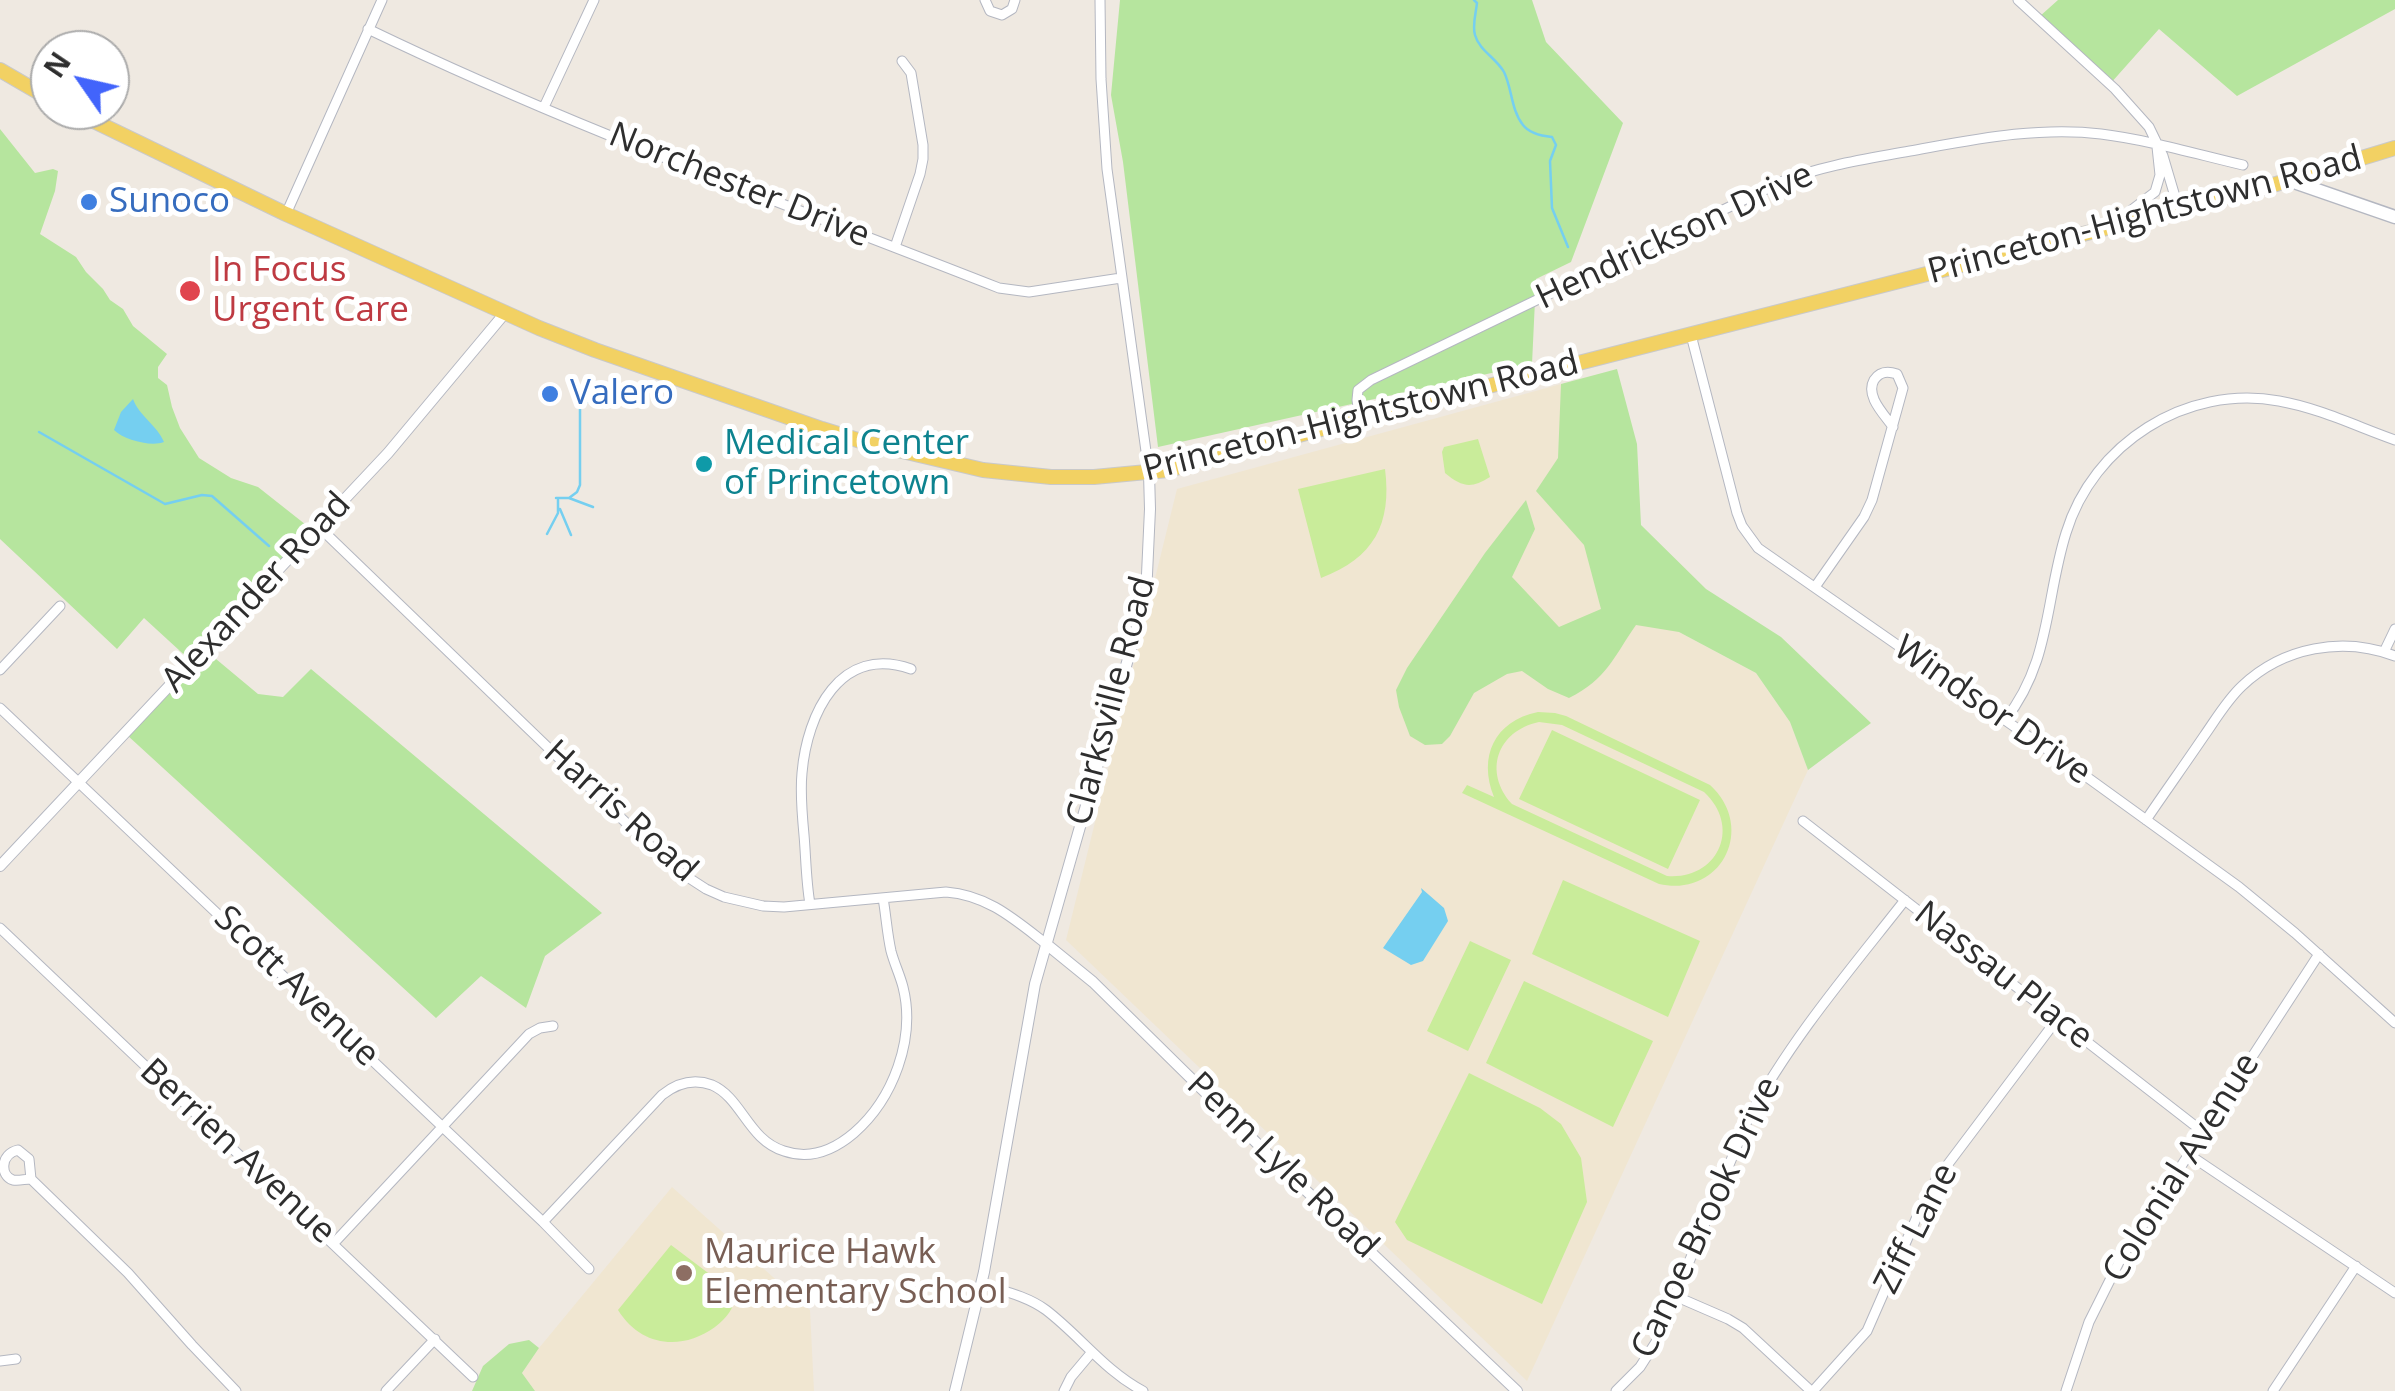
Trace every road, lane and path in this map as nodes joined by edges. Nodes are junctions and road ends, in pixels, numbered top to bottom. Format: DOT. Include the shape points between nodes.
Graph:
graph roads {
  1 [pos="382,0"];
  2 [pos="594,0"];
  3 [pos="985,0"];
  4 [pos="1015,0"];
  5 [pos="1100,0"];
  6 [pos="2018,0"];
  7 [pos="368,29"];
  8 [pos="902,61"];
  9 [pos="0,70"];
  10 [pos="30,87"];
  11 [pos="544,108"];
  12 [pos="112,130"];
  13 [pos="2158,144"];
  14 [pos="2395,148"];
  15 [pos="2243,165"];
  16 [pos="2291,181"];
  17 [pos="2179,210"];
  18 [pos="286,214"];
  19 [pos="2395,217"];
  20 [pos="2106,228"];
  21 [pos="894,247"];
  22 [pos="1121,278"];
  23 [pos="506,313"];
  24 [pos="1691,335"];
  25 [pos="1360,420"];
  26 [pos="1893,427"];
  27 [pos="2395,440"];
  28 [pos="1149,472"];
  29 [pos="319,527"];
  30 [pos="1815,587"];
  31 [pos="60,606"];
  32 [pos="2395,629"];
  33 [pos="2390,654"];
  34 [pos="911,669"];
  35 [pos="0,670"];
  36 [pos="0,708"];
  37 [pos="2005,720"];
  38 [pos="80,782"];
  39 [pos="2146,820"];
  40 [pos="1803,821"];
  41 [pos="0,866"];
  42 [pos="883,898"];
  43 [pos="1905,900"];
  44 [pos="810,904"];
  45 [pos="0,928"];
  46 [pos="1046,943"];
  47 [pos="2319,954"];
  48 [pos="2058,1018"];
  49 [pos="2395,1024"];
  50 [pos="553,1026"];
  51 [pos="443,1126"];
  52 [pos="2202,1132"];
  53 [pos="2188,1154"];
  54 [pos="31,1180"];
  55 [pos="544,1222"];
  56 [pos="334,1242"];
  57 [pos="2356,1266"];
  58 [pos="589,1269"];
  59 [pos="981,1284"];
  60 [pos="2395,1292"];
  61 [pos="1675,1296"];
  62 [pos="436,1339"];
  63 [pos="1092,1352"];
  64 [pos="16,1359"];
  65 [pos="0,1361"];
  66 [pos="473,1377"];
  67 [pos="236,1391"];
  68 [pos="386,1391"];
  69 [pos="955,1391"];
  70 [pos="1064,1391"];
  71 [pos="1142,1391"];
  72 [pos="1517,1391"];
  73 [pos="1616,1391"];
  74 [pos="1812,1391"];
  75 [pos="2066,1391"];
  76 [pos="2273,1391"];
  1 -- 7 [label="street"];
  2 -- 11 [label="street"];
  3 -- 4 [label="street" via="990,12 1002,15"];
  5 -- 22 [label="street, Clarksville Road" via="1103,126"];
  6 -- 13 [label="street" via="2116,89"];
  7 -- 11 [label="street, Norchester Drive"];
  7 -- 18 [label="street"];
  8 -- 21 [label="street" via="912,73 923,159"];
  9 -- 10 [label="main road"];
  11 -- 21 [label="street, Norchester Drive"];
  12 -- 18 [label="main road, Princeton-Hightstown Road"];
  13 -- 15 [label="street"];
  13 -- 17 [label="street"];
  13 -- 20 [label="street" via="2155,192"];
  13 -- 25 [label="street, Hendrickson Drive" via="2045,132 1809,171 1364,384 1358,390"];
  14 -- 16 [label="main road, Princeton-Hightstown Road"];
  16 -- 17 [label="main road, Princeton-Hightstown Road"];
  16 -- 19 [label="main road"];
  17 -- 20 [label="main road, Princeton-Hightstown Road"];
  18 -- 23 [label="main road, Princeton-Hightstown Road"];
  20 -- 24 [label="main road, Princeton-Hightstown Road"];
  21 -- 22 [label="street, Norchester Drive" via="1014,291"];
  22 -- 28 [label="street, Clarksville Road"];
  23 -- 28 [label="main road, Princeton-Hightstown Road" via="808,424 922,456 1051,477"];
  23 -- 29 [label="street, Alexander Road"];
  24 -- 25 [label="main road, Princeton-Hightstown Road"];
  24 -- 30 [label="street, Windsor Drive" via="1742,526 1758,548"];
  25 -- 28 [label="main road, Princeton-Hightstown Road"];
  26 -- 26 [label="street" via="1904,388 1898,374 1882,372 1871,392"];
  26 -- 30 [label="street" via="1872,500"];
  27 -- 37 [label="street" via="2295,404 2252,398 2187,408 2132,437 2091,480 2072,515 2039,659"];
  28 -- 46 [label="street, Clarksville Road" via="1148,575 1140,622"];
  29 -- 38 [label="street, Alexander Road"];
  29 -- 44 [label="street, Harris Road" via="672,867 743,903"];
  30 -- 37 [label="street, Windsor Drive"];
  31 -- 35 [label="street"];
  32 -- 33 [label="street"];
  33 -- 39 [label="street" via="2322,647 2258,673 2230,699"];
  34 -- 44 [label="street" via="862,667 838,680 819,710 805,748 801,789"];
  36 -- 38 [label="street, Scott Avenue"];
  37 -- 39 [label="street, Windsor Drive"];
  38 -- 41 [label="street, Alexander Road"];
  38 -- 51 [label="street, Scott Avenue"];
  39 -- 47 [label="street, Windsor Drive"];
  40 -- 43 [label="street, Nassau Place"];
  42 -- 44 [label="street, Harris Road"];
  42 -- 46 [label="street, Harris Road" via="975,896"];
  42 -- 55 [label="street" via="903,986 904,1046 892,1082 860,1128 823,1152 787,1153 765,1142 718,1088 687,1082 662,1095"];
  43 -- 48 [label="street, Nassau Place"];
  43 -- 61 [label="street, Canoe Brook Drive" via="1764,1088"];
  45 -- 56 [label="street, Berrien Avenue"];
  46 -- 59 [label="street, Clarksville Road"];
  46 -- 72 [label="street, Penn Lyle Road"];
  47 -- 49 [label="street, Windsor Drive"];
  47 -- 52 [label="street, Colonial Avenue"];
  48 -- 52 [label="street, Nassau Place"];
  48 -- 74 [label="street, Ziff Lane" via="1936,1180 1866,1331"];
  50 -- 51 [label="street" via="530,1034"];
  51 -- 55 [label="street, Scott Avenue"];
  51 -- 56 [label="street"];
  52 -- 53 [label="street, Colonial Avenue"];
  53 -- 57 [label="street"];
  53 -- 75 [label="street, Colonial Avenue" via="2103,1291"];
  54 -- 67 [label="street"];
  55 -- 58 [label="street, Scott Avenue"];
  56 -- 62 [label="street, Berrien Avenue"];
  57 -- 60 [label="street"];
  57 -- 76 [label="street"];
  59 -- 63 [label="street" via="1034,1302"];
  59 -- 69 [label="street, Clarksville Road"];
  61 -- 73 [label="street, Canoe Brook Drive" via="1649,1354"];
  61 -- 74 [label="street" via="1743,1328"];
  62 -- 66 [label="street, Berrien Avenue"];
  62 -- 68 [label="street"];
  63 -- 70 [label="street"];
  63 -- 71 [label="street"];
  64 -- 65 [label="street"];
}
